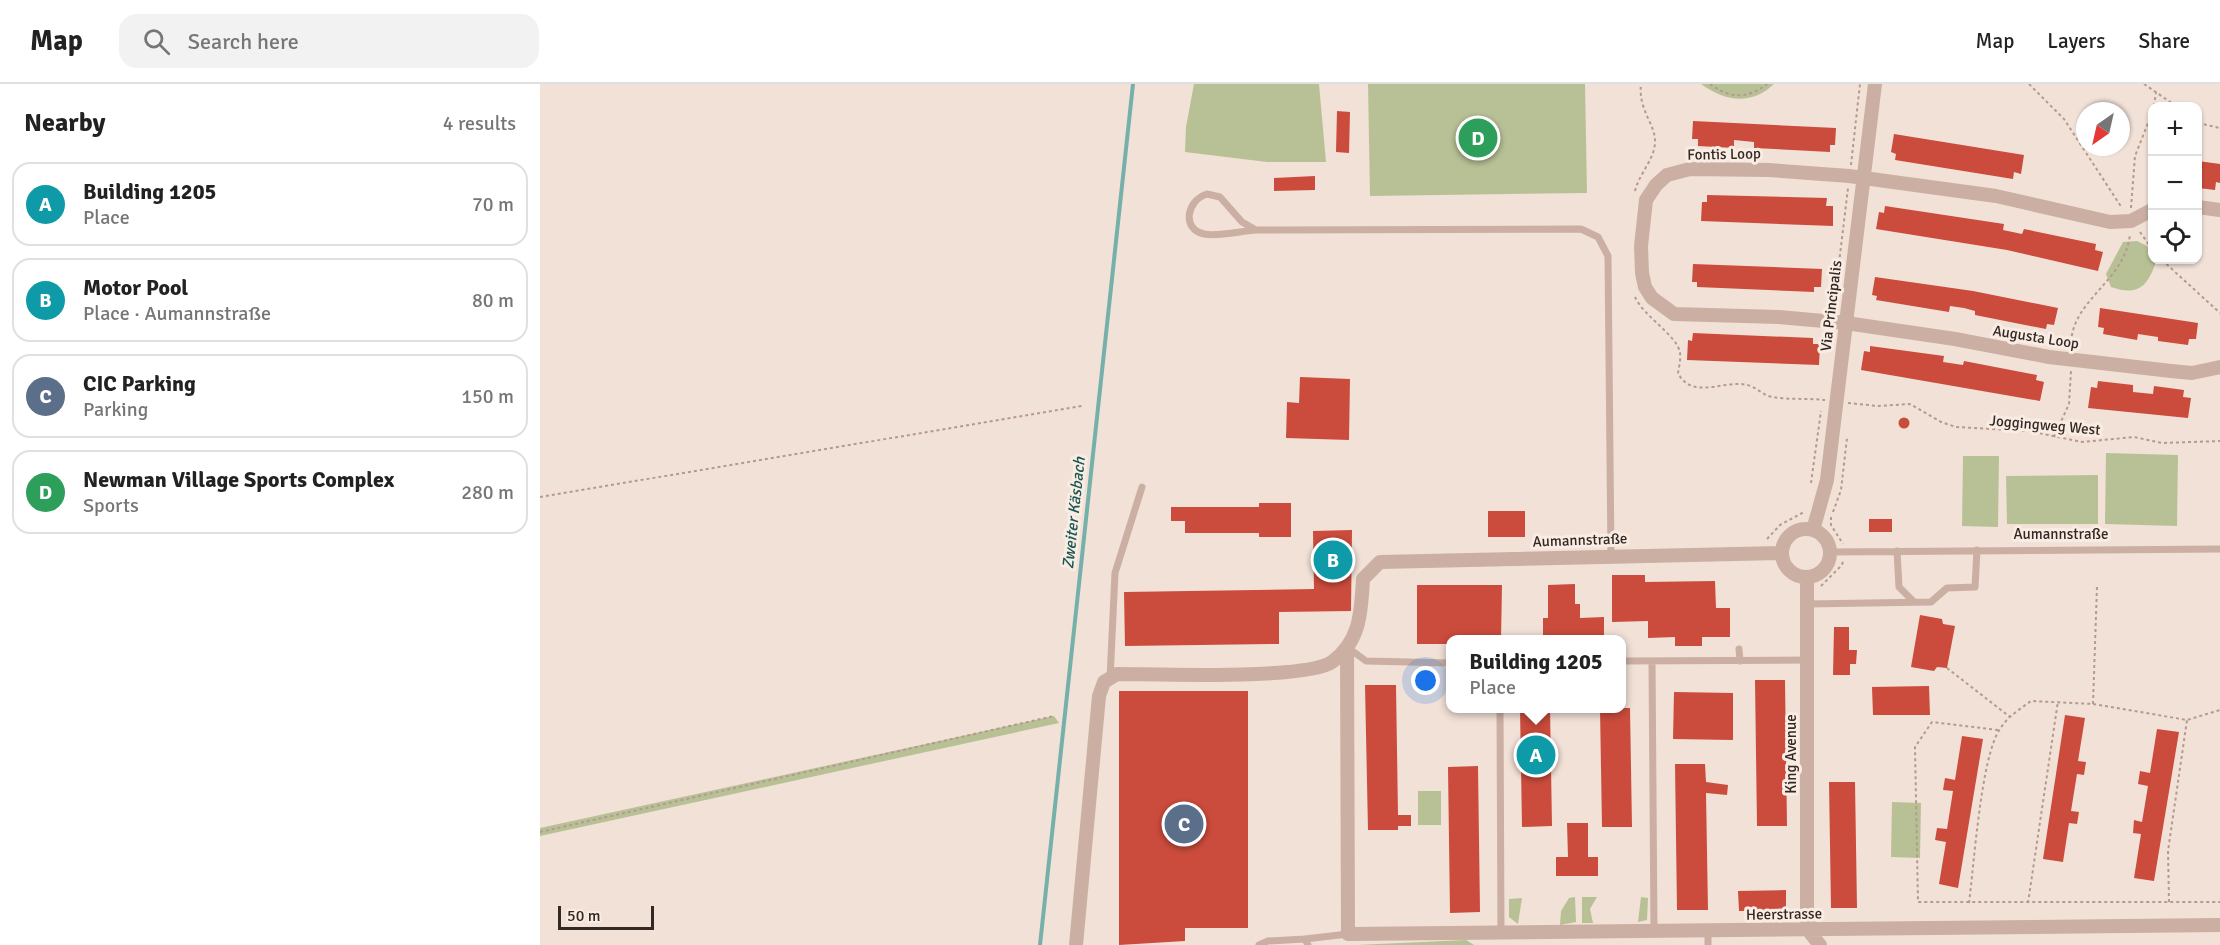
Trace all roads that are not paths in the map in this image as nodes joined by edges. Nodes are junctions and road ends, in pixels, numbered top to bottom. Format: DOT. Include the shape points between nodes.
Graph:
graph roads {
  1 [pos="1875,84"];
  2 [pos="1863,178"];
  3 [pos="2202,208"];
  4 [pos="2220,210"];
  5 [pos="2148,212"];
  6 [pos="1256,230"];
  7 [pos="1846,323"];
  8 [pos="2220,367"];
  9 [pos="1142,487"];
  10 [pos="1813,530"];
  11 [pos="2220,549"];
  12 [pos="1898,550"];
  13 [pos="1977,550"];
  14 [pos="1837,552"];
  15 [pos="1782,553"];
  16 [pos="1611,557"];
  17 [pos="1807,578"];
  18 [pos="1914,602"];
  19 [pos="1814,604"];
  20 [pos="1347,647"];
  21 [pos="1739,649"];
  22 [pos="1740,660"];
  23 [pos="1807,660"];
  24 [pos="1626,661"];
  25 [pos="1652,661"];
  26 [pos="1446,663"];
  27 [pos="1110,679"];
  28 [pos="1500,713"];
  29 [pos="2220,925"];
  30 [pos="1808,930"];
  31 [pos="1654,931"];
  32 [pos="1501,933"];
  33 [pos="1348,934"];
  34 [pos="1708,938"];
  35 [pos="1396,940"];
  36 [pos="1306,942"];
  37 [pos="1076,945"];
  38 [pos="1259,945"];
  39 [pos="1820,945"];
  1 -- 2 [label="street, Via Principalis"];
  2 -- 5 [label="street" via="1996,196 2110,222 2131,222"];
  2 -- 7 [label="street, Via Principalis"];
  2 -- 7 [label="street, Fontis Loop" via="1769,170 1684,170 1656,185 1643,213 1645,287 1662,307 1674,314 1771,316"];
  3 -- 4 [label="street"];
  6 -- 6 [label="lane" via="1213,195 1200,196 1191,206 1189,219 1202,234"];
  6 -- 16 [label="lane" via="1581,230 1598,237 1608,256"];
  7 -- 8 [label="street, Augusta Loop" via="2071,360 2192,373"];
  7 -- 10 [label="street, Via Principalis" via="1824,498"];
  9 -- 27 [label="lane" via="1115,573"];
  10 -- 14 [label="street"];
  10 -- 15 [label="street" via="1792,534"];
  11 -- 13 [label="lane, Aumannstraße"];
  12 -- 13 [label="lane, Aumannstraße"];
  12 -- 14 [label="lane, Aumannstraße"];
  12 -- 18 [label="lane" via="1899,587"];
  13 -- 18 [label="lane" via="1975,586 1947,588 1931,602"];
  14 -- 17 [label="street" via="1826,567"];
  15 -- 16 [label="street, Aumannstraße" via="1740,558"];
  15 -- 17 [label="street" via="1787,568"];
  16 -- 20 [label="street, Aumannstraße" via="1380,562 1363,579 1360,625"];
  17 -- 19 [label="street, King Avenue"];
  18 -- 19 [label="lane"];
  19 -- 23 [label="street, King Avenue"];
  20 -- 26 [label="lane" via="1366,661"];
  20 -- 27 [label="street" via="1331,663 1294,673 1117,674"];
  20 -- 33 [label="street"];
  21 -- 22 [label="lane"];
  22 -- 23 [label="lane"];
  22 -- 25 [label="lane"];
  23 -- 30 [label="street, King Avenue"];
  24 -- 25 [label="lane"];
  25 -- 31 [label="lane"];
  27 -- 37 [label="street" via="1104,682 1099,696"];
  28 -- 32 [label="lane"];
  29 -- 30 [label="street, Heerstrasse"];
  30 -- 34 [label="street, Heerstrasse"];
  30 -- 39 [label="street"];
  31 -- 32 [label="street, Heerstrasse"];
  31 -- 34 [label="street, Heerstrasse"];
  32 -- 35 [label="street, Heerstrasse"];
  33 -- 35 [label="street, Heerstrasse"];
  33 -- 36 [label="lane"];
  36 -- 38 [label="lane" via="1268,941"];
}
